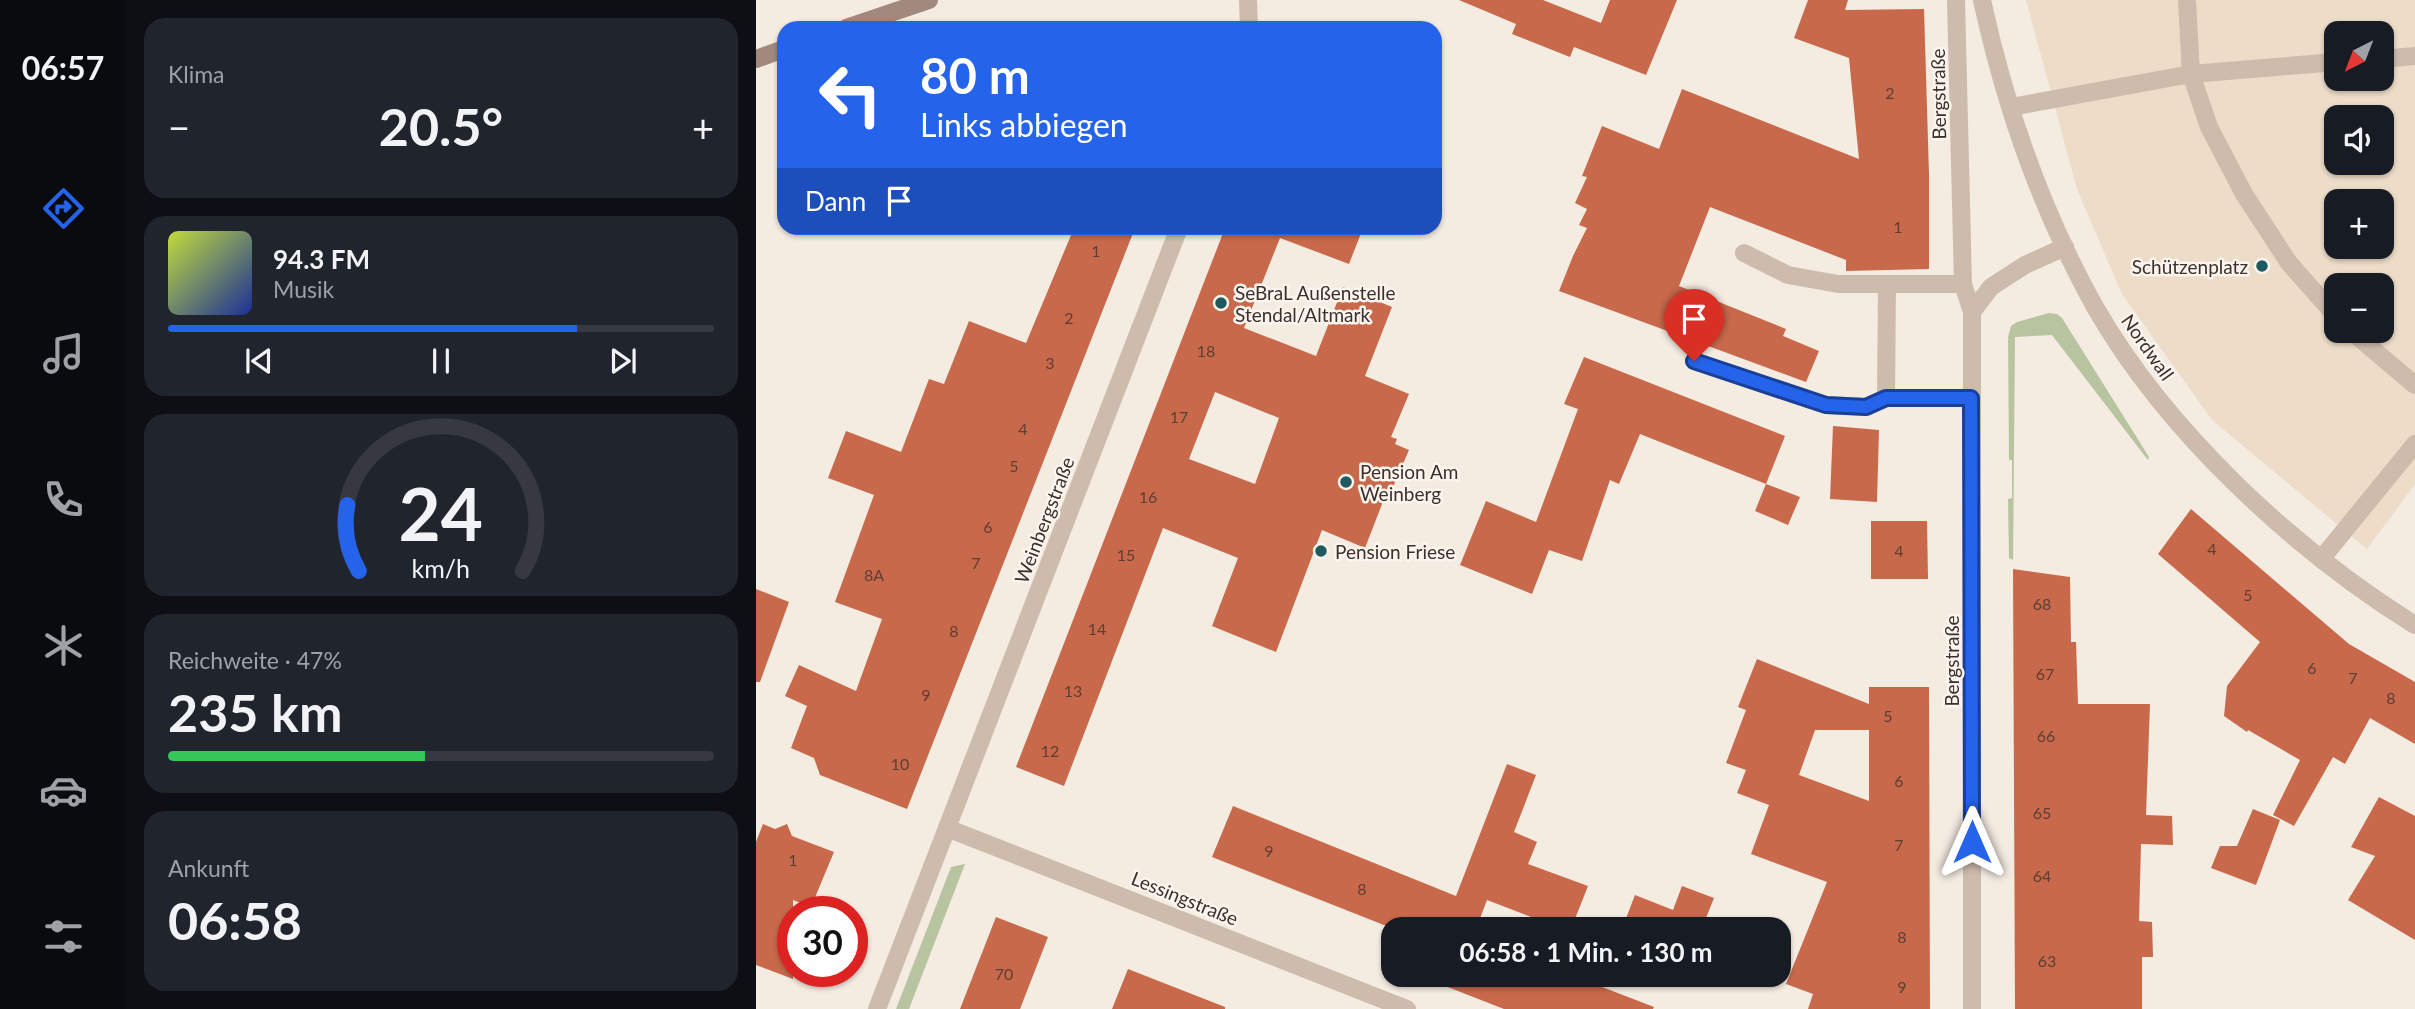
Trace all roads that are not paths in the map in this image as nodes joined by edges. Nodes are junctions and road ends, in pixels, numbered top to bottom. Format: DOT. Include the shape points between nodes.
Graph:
graph roads {
  1 [pos="929,0"];
  2 [pos="1248,0"];
  3 [pos="1956,0"];
  4 [pos="1982,0"];
  5 [pos="2187,0"];
  6 [pos="867,21"];
  7 [pos="1249,21"];
  8 [pos="777,51"];
  9 [pos="2415,56"];
  10 [pos="756,58"];
  11 [pos="2394,58"];
  12 [pos="2324,63"];
  13 [pos="2191,74"];
  14 [pos="2011,107"];
  15 [pos="1177,235"];
  16 [pos="2065,247"];
  17 [pos="1744,253"];
  18 [pos="1887,284"];
  19 [pos="1963,284"];
  20 [pos="2324,302"];
  21 [pos="1972,312"];
  22 [pos="2365,343"];
  23 [pos="1694,361"];
  24 [pos="2415,386"];
  25 [pos="1886,398"];
  26 [pos="1971,398"];
  27 [pos="2415,444"];
  28 [pos="2322,558"];
  29 [pos="2415,625"];
  30 [pos="947,828"];
  31 [pos="877,1009"];
  32 [pos="1407,1009"];
  33 [pos="1972,1009"];
  1 -- 6 [label="main road"];
  2 -- 7 [label="street"];
  3 -- 19 [label="street, Bergstraße"];
  4 -- 14 [label="street, Nordwall"];
  5 -- 13 [label="street"];
  8 -- 10 [label="main road"];
  9 -- 11 [label="street"];
  12 -- 13 [label="street"];
  13 -- 14 [label="street"];
  13 -- 20 [label="street" via="2209,127 2244,194 2289,263"];
  14 -- 16 [label="street, Nordwall"];
  15 -- 30 [label="street, Weinbergstraße"];
  16 -- 21 [label="street" via="1991,287"];
  16 -- 28 [label="street, Nordwall" via="2096,307 2159,400 2226,474"];
  17 -- 18 [label="street" via="1788,275 1838,284"];
  18 -- 19 [label="street"];
  18 -- 25 [label="street"];
  19 -- 21 [label="street, Bergstraße"];
  21 -- 26 [label="street, Bergstraße"];
  22 -- 24 [label="street"];
  23 -- 25 [label="street" via="1826,405 1866,407"];
  25 -- 26 [label="street"];
  26 -- 33 [label="street, Bergstraße"];
  27 -- 28 [label="street"];
  28 -- 29 [label="street, Nordwall"];
  30 -- 31 [label="street, Weinbergstraße"];
  30 -- 32 [label="street, Lessingstraße"];
}
